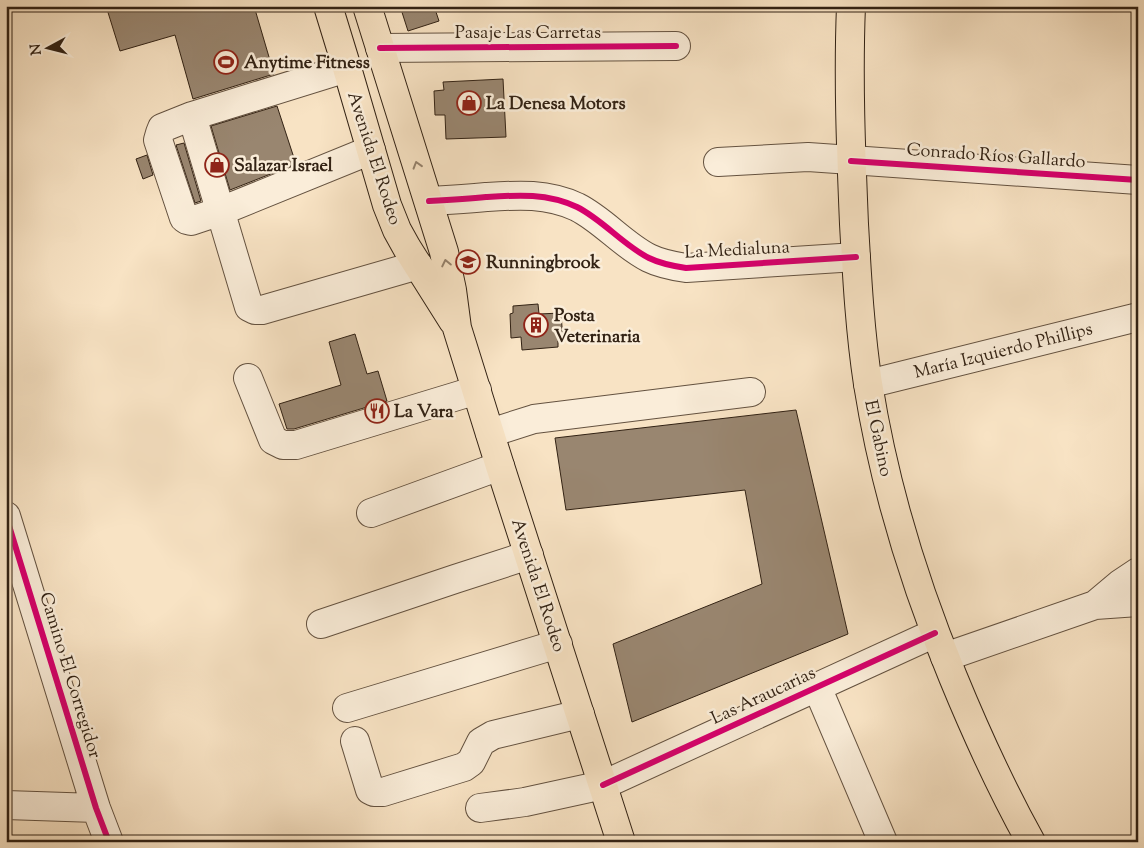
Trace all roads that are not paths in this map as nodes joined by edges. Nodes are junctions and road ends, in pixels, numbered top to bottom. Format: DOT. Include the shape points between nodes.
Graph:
graph roads {
  1 [pos="328,6"];
  2 [pos="367,6"];
  3 [pos="850,6"];
  4 [pos="676,46"];
  5 [pos="380,48"];
  6 [pos="347,68"];
  7 [pos="192,116"];
  8 [pos="371,150"];
  9 [pos="851,161"];
  10 [pos="718,162"];
  11 [pos="1138,180"];
  12 [pos="429,201"];
  13 [pos="221,211"];
  14 [pos="856,257"];
  15 [pos="418,265"];
  16 [pos="1138,317"];
  17 [pos="457,328"];
  18 [pos="248,378"];
  19 [pos="868,384"];
  20 [pos="477,390"];
  21 [pos="751,392"];
  22 [pos="490,433"];
  23 [pos="500,466"];
  24 [pos="371,513"];
  25 [pos="6,516"];
  26 [pos="529,555"];
  27 [pos="1138,572"];
  28 [pos="1138,602"];
  29 [pos="1095,605"];
  30 [pos="321,624"];
  31 [pos="558,644"];
  32 [pos="940,645"];
  33 [pos="817,687"];
  34 [pos="347,708"];
  35 [pos="580,714"];
  36 [pos="354,741"];
  37 [pos="603,784"];
  38 [pos="6,805"];
  39 [pos="96,808"];
  40 [pos="480,808"];
  41 [pos="109,842"];
  42 [pos="621,842"];
  43 [pos="883,842"];
  44 [pos="1031,842"];
  1 -- 6 [label="main road, Avenida El Rodeo"];
  2 -- 5 [label="main road, Avenida El Rodeo"];
  3 -- 9 [label="main road, El Gabino"];
  4 -- 5 [label="street, Pasaje Las Carretas"];
  12 -- 5 [label="main road, Avenida El Rodeo, one-way"];
  6 -- 7 [label="street"];
  6 -- 8 [label="main road, Avenida El Rodeo"];
  7 -- 13 [label="street"];
  7 -- 13 [label="street" via="162,128 158,140 184,218 192,221"];
  8 -- 13 [label="street"];
  8 -- 15 [label="main road, Avenida El Rodeo" via="390,213"];
  9 -- 10 [label="street, Conrado Ríos Gallardo" via="808,157"];
  9 -- 11 [label="street, Conrado Ríos Gallardo"];
  9 -- 14 [label="main road, El Gabino"];
  12 -- 14 [label="street, La Medialuna" via="514,196 554,199 590,215 649,258 680,267"];
  17 -- 12 [label="main road, Avenida El Rodeo, one-way" via="444,252"];
  13 -- 15 [label="street" via="249,307 255,310"];
  14 -- 19 [label="main road, El Gabino"];
  15 -- 17 [label="main road, Avenida El Rodeo"];
  16 -- 19 [label="street, María Izquierdo Phillips"];
  17 -- 20 [label="main road, Avenida El Rodeo"];
  18 -- 20 [label="street" via="274,440 283,445 296,445"];
  19 -- 32 [label="main road, El Gabino" via="897,516 914,575"];
  20 -- 22 [label="main road, Avenida El Rodeo"];
  21 -- 22 [label="street" via="534,419"];
  22 -- 23 [label="main road, Avenida El Rodeo"];
  23 -- 24 [label="street"];
  23 -- 26 [label="main road, Avenida El Rodeo"];
  25 -- 39 [label="street, Camino El Corregidor"];
  26 -- 30 [label="street"];
  26 -- 31 [label="main road, Avenida El Rodeo"];
  27 -- 29 [label="street, Las Araucarias"];
  28 -- 29 [label="street, Las Araucarias"];
  29 -- 32 [label="street, Las Araucarias"];
  31 -- 34 [label="street"];
  31 -- 35 [label="main road, Avenida El Rodeo"];
  32 -- 33 [label="street, Las Araucarias"];
  32 -- 44 [label="main road, El Gabino" via="971,722"];
  33 -- 37 [label="street, Las Araucarias"];
  33 -- 43 [label="street"];
  35 -- 36 [label="street" via="493,735 481,742 471,762 464,767 383,792 370,790"];
  35 -- 37 [label="main road, Avenida El Rodeo"];
  37 -- 40 [label="street, Las Araucarias" via="525,802"];
  37 -- 42 [label="main road, Avenida El Rodeo"];
  38 -- 39 [label="street"];
  39 -- 41 [label="street, Camino El Corregidor"];
}
